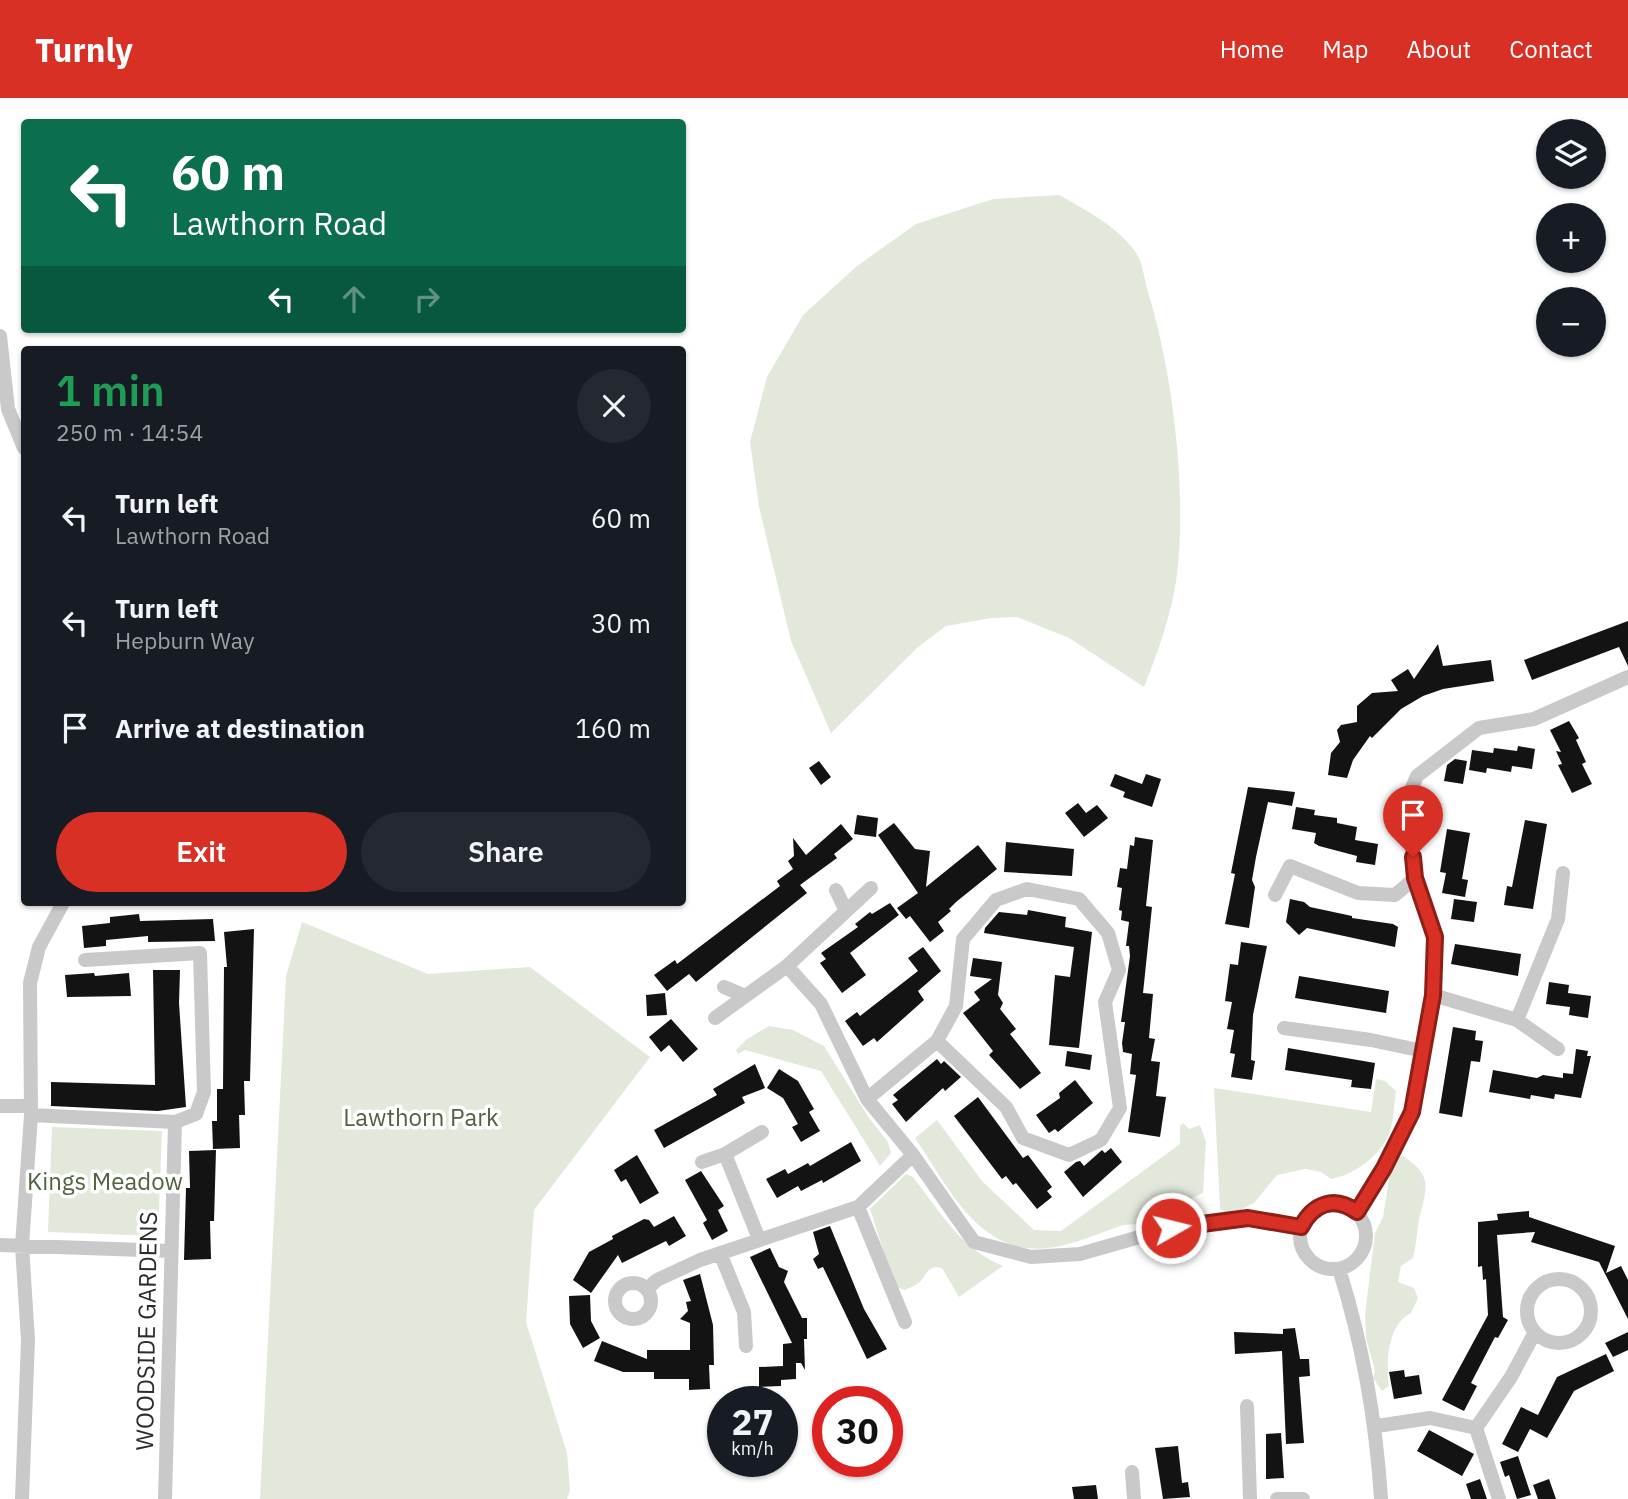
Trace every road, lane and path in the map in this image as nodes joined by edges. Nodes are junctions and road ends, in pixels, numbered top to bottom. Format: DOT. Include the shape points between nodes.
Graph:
graph roads {
  1 [pos="0,336"];
  2 [pos="21,441"];
  3 [pos="1628,677"];
  4 [pos="1563,873"];
  5 [pos="1415,878"];
  6 [pos="871,888"];
  7 [pos="836,890"];
  8 [pos="1275,895"];
  9 [pos="61,906"];
  10 [pos="846,911"];
  11 [pos="85,960"];
  12 [pos="788,966"];
  13 [pos="724,988"];
  14 [pos="1433,995"];
  15 [pos="745,996"];
  16 [pos="715,1018"];
  17 [pos="1517,1020"];
  18 [pos="1284,1028"];
  19 [pos="937,1041"];
  20 [pos="1558,1049"];
  21 [pos="1423,1051"];
  22 [pos="867,1099"];
  23 [pos="0,1106"];
  24 [pos="31,1110"];
  25 [pos="175,1122"];
  26 [pos="762,1132"];
  27 [pos="724,1154"];
  28 [pos="913,1156"];
  29 [pos="702,1163"];
  30 [pos="858,1208"];
  31 [pos="1357,1212"];
  32 [pos="1301,1227"];
  33 [pos="759,1240"];
  34 [pos="0,1245"];
  35 [pos="22,1246"];
  36 [pos="172,1251"];
  37 [pos="720,1253"];
  38 [pos="1339,1269"];
  39 [pos="647,1289"];
  40 [pos="905,1322"];
  41 [pos="1535,1332"];
  42 [pos="746,1346"];
  43 [pos="1247,1406"];
  44 [pos="1377,1426"];
  45 [pos="1476,1428"];
  46 [pos="1132,1472"];
  47 [pos="22,1499"];
  48 [pos="165,1499"];
  49 [pos="1133,1499"];
  50 [pos="1250,1499"];
  51 [pos="1278,1499"];
  52 [pos="1303,1499"];
  53 [pos="1381,1499"];
  54 [pos="1499,1499"];
  1 -- 2 [label="street" via="8,409"];
  3 -- 5 [label="street" via="1534,719 1479,728 1417,776 1406,802"];
  4 -- 17 [label="street" via="1558,919"];
  5 -- 8 [label="street" via="1395,895 1358,893 1290,866"];
  5 -- 14 [label="street" via="1435,937"];
  6 -- 10 [label="street"];
  7 -- 10 [label="street"];
  9 -- 24 [label="street" via="39,947 30,983"];
  10 -- 12 [label="street"];
  11 -- 25 [label="street" via="200,953 204,1092 196,1114"];
  12 -- 15 [label="street"];
  12 -- 22 [label="street" via="821,1004"];
  13 -- 15 [label="street"];
  14 -- 17 [label="street"];
  14 -- 21 [label="street"];
  15 -- 16 [label="street"];
  17 -- 20 [label="street"];
  18 -- 21 [label="street"];
  19 -- 19 [label="street" via="956,1006 962,939 996,900 1027,889 1079,899 1108,933 1119,970 1105,1002 1120,1108 1101,1140 1069,1155 1023,1138 1006,1107"];
  19 -- 22 [label="street"];
  21 -- 31 [label="street" via="1412,1112"];
  22 -- 28 [label="street"];
  23 -- 24 [label="street"];
  24 -- 25 [label="street"];
  24 -- 35 [label="street"];
  25 -- 36 [label="street, WOODSIDE GARDENS"];
  26 -- 27 [label="street"];
  27 -- 29 [label="street"];
  27 -- 33 [label="street"];
  28 -- 30 [label="street"];
  28 -- 32 [label="street" via="974,1242 1031,1257 1080,1254 1171,1228 1248,1218"];
  30 -- 33 [label="street"];
  30 -- 40 [label="street"];
  31 -- 32 [label="street" via="1329,1202 1308,1213"];
  31 -- 38 [label="street" via="1367,1233 1365,1247 1359,1257"];
  32 -- 38 [label="street" via="1301,1247 1307,1257 1318,1266"];
  33 -- 37 [label="street"];
  34 -- 35 [label="street"];
  35 -- 36 [label="street"];
  35 -- 47 [label="street" via="29,1340"];
  36 -- 48 [label="street, WOODSIDE GARDENS"];
  37 -- 39 [label="street" via="657,1280"];
  37 -- 42 [label="street" via="744,1312"];
  38 -- 44 [label="street"];
  41 -- 41 [label="street" via="1527,1306 1542,1283 1560,1278 1578,1283 1589,1297 1592,1315 1584,1332 1560,1343"];
  41 -- 45 [label="street"];
  43 -- 50 [label="street"];
  44 -- 45 [label="street" via="1430,1418"];
  44 -- 53 [label="street"];
  45 -- 54 [label="street"];
  46 -- 49 [label="street"];
  51 -- 52 [label="street"];
}
